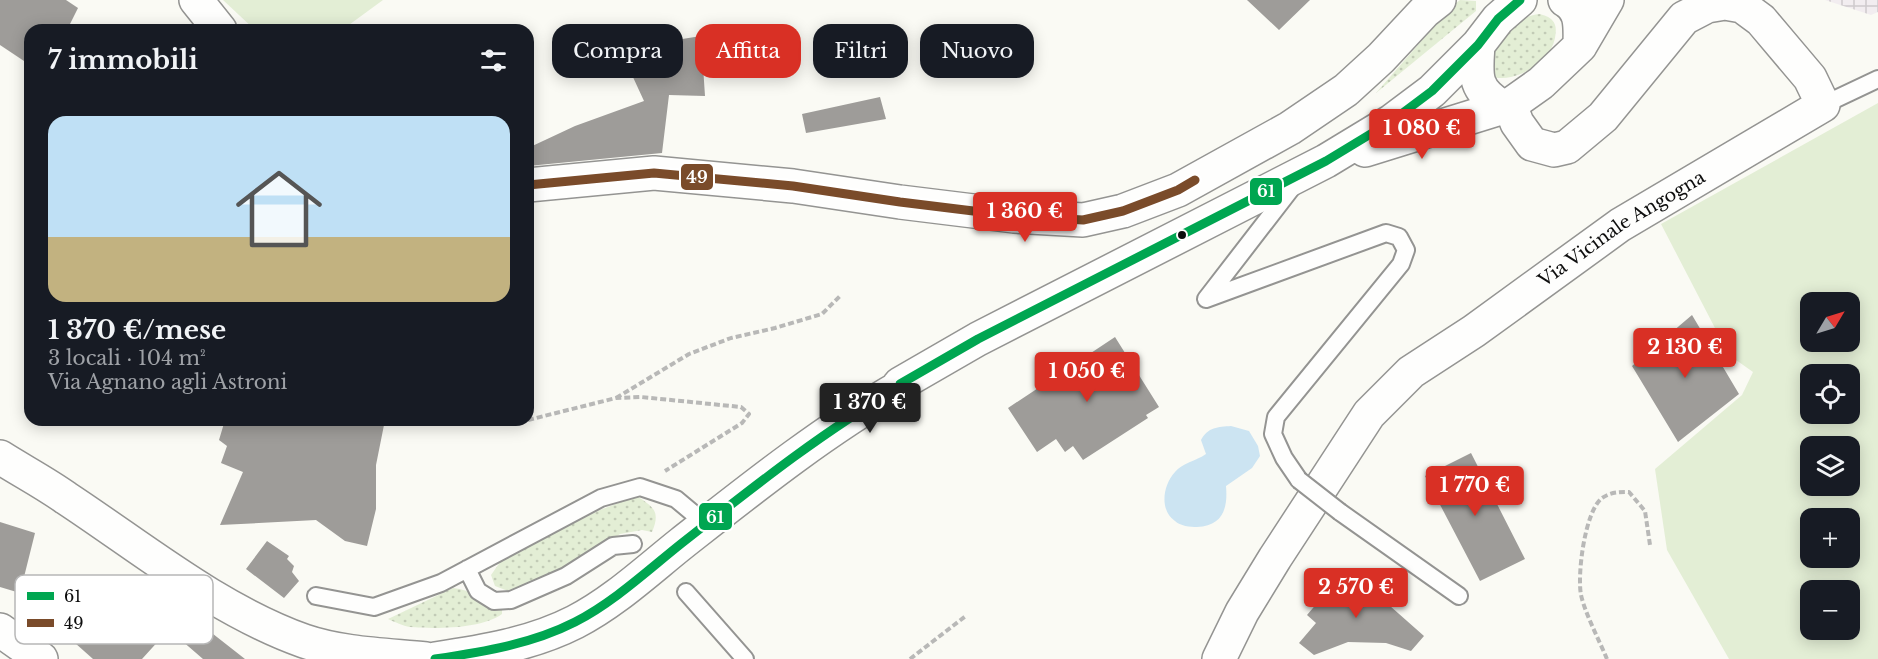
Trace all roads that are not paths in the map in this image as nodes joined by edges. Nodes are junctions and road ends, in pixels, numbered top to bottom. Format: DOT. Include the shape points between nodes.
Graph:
graph roads {
  1 [pos="196,0"];
  2 [pos="1439,0"];
  3 [pos="1565,0"];
  4 [pos="1606,0"];
  5 [pos="1511,3"];
  6 [pos="215,24"];
  7 [pos="1478,45"];
  8 [pos="1580,46"];
  9 [pos="1878,79"];
  10 [pos="1513,101"];
  11 [pos="1823,105"];
  12 [pos="1315,167"];
  13 [pos="534,184"];
  14 [pos="0,457"];
  15 [pos="706,524"];
  16 [pos="633,544"];
  17 [pos="467,569"];
  18 [pos="180,575"];
  19 [pos="686,592"];
  20 [pos="213,594"];
  21 [pos="316,596"];
  22 [pos="1459,596"];
  23 [pos="0,630"];
  24 [pos="15,641"];
  25 [pos="20,644"];
  26 [pos="41,659"];
  27 [pos="426,659"];
  28 [pos="435,659"];
  29 [pos="745,659"];
  30 [pos="1219,659"];
  1 -- 6 [label="street"];
  2 -- 13 [label="street" via="1346,90 1290,128 1178,190 1123,211 1083,220 1014,216 793,186 654,173"];
  3 -- 8 [label="street" via="1580,15"];
  4 -- 8 [label="street"];
  5 -- 7 [label="street"];
  7 -- 10 [label="street" via="1479,85 1488,98"];
  7 -- 12 [label="street" via="1432,92"];
  8 -- 10 [label="street"];
  9 -- 11 [label="lane"];
  10 -- 11 [label="street" via="1517,123 1532,144 1554,150 1567,147 1603,117 1684,18 1707,6 1725,3 1742,6 1761,21 1810,78"];
  10 -- 12 [label="street"];
  11 -- 30 [label="street, Via Vicinale Angogna" via="1620,225 1411,372 1369,414 1275,558"];
  12 -- 15 [label="street" via="978,339 900,384 795,456"];
  12 -- 22 [label="lane, bridge" via="1206,299 1386,232 1400,237 1406,250 1401,264 1276,417 1273,434 1299,480"];
  14 -- 18 [label="street"];
  15 -- 17 [label="lane" via="676,499 640,487 601,498"];
  15 -- 28 [label="street" via="575,622 482,652"];
  16 -- 17 [label="lane" via="614,546 567,576 511,600 494,601 478,591"];
  17 -- 21 [label="lane" via="441,583 374,607"];
  19 -- 29 [label="lane"];
  20 -- 27 [label="street" via="263,624 306,641 356,652"];
  23 -- 24 [label="street"];
  25 -- 26 [label="street"];
}
